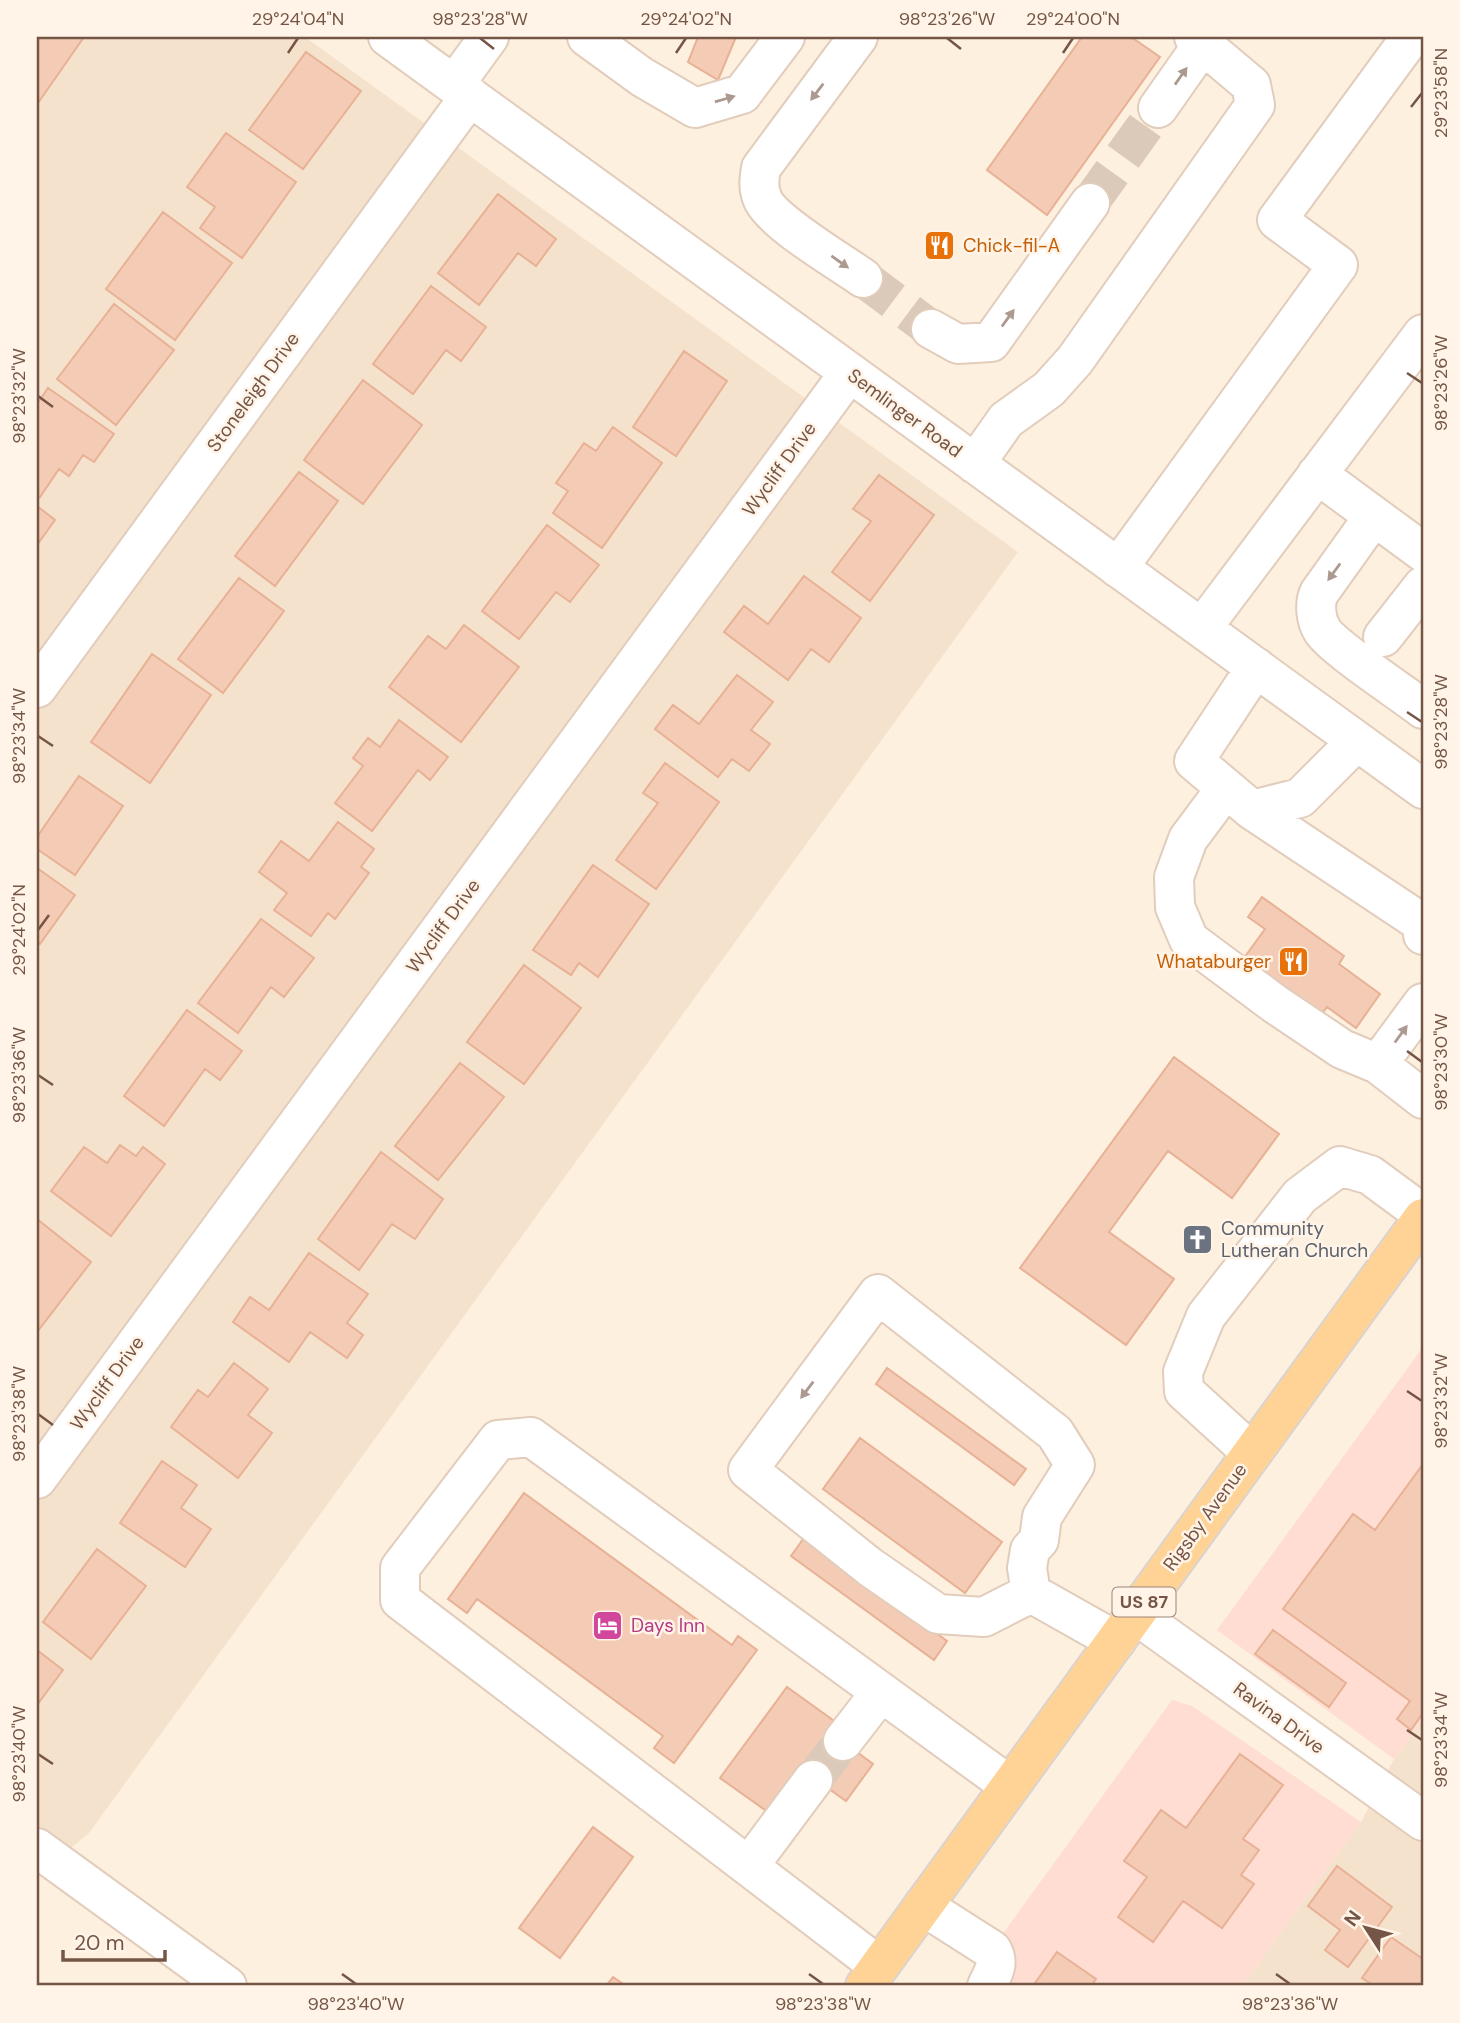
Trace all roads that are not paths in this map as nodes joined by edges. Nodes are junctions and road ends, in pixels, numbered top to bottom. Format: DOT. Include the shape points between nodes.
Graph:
graph roads {
  1 [pos="388,37"];
  2 [pos="489,37"];
  3 [pos="587,37"];
  4 [pos="785,37"];
  5 [pos="858,37"];
  6 [pos="1411,37"];
  7 [pos="1198,41"];
  8 [pos="462,91"];
  9 [pos="1158,108"];
  10 [pos="1090,202"];
  11 [pos="863,278"];
  12 [pos="931,330"];
  13 [pos="1423,334"];
  14 [pos="849,373"];
  15 [pos="975,464"];
  16 [pos="1317,474"];
  17 [pos="1374,516"];
  18 [pos="1423,552"];
  19 [pos="1118,568"];
  20 [pos="1423,586"];
  21 [pos="1202,628"];
  22 [pos="1383,637"];
  23 [pos="1256,667"];
  24 [pos="37,688"];
  25 [pos="1423,709"];
  26 [pos="1357,741"];
  27 [pos="1423,789"];
  28 [pos="1239,799"];
  29 [pos="1423,935"];
  30 [pos="1423,1003"];
  31 [pos="1378,1064"];
  32 [pos="1423,1099"];
  33 [pos="1423,1216"];
  34 [pos="1252,1453"];
  35 [pos="37,1479"];
  36 [pos="1031,1593"];
  37 [pos="1125,1627"];
  38 [pos="881,1692"];
  39 [pos="842,1741"];
  40 [pos="813,1780"];
  41 [pos="1010,1786"];
  42 [pos="1423,1821"];
  43 [pos="37,1848"];
  44 [pos="749,1866"];
  45 [pos="923,1906"];
  46 [pos="872,1976"];
  47 [pos="228,1986"];
  48 [pos="987,1986"];
  1 -- 8 [label="street, Semlinger Road"];
  2 -- 8 [label="street, Stoneleigh Drive"];
  3 -- 4 [label="street, one-way" via="695,107 742,94"];
  5 -- 11 [label="street, one-way" via="761,168 758,186 778,218"];
  6 -- 19 [label="street" via="1277,220 1338,265"];
  9 -- 7 [label="street, one-way"];
  7 -- 15 [label="street" via="1251,85 1255,105 1075,360 1049,388 1006,420"];
  8 -- 14 [label="street, Semlinger Road"];
  8 -- 24 [label="street, Stoneleigh Drive"];
  12 -- 10 [label="street, one-way" via="958,344 991,342"];
  13 -- 16 [label="street"];
  14 -- 15 [label="street, Semlinger Road"];
  14 -- 35 [label="street, Wycliff Drive"];
  15 -- 19 [label="street, Semlinger Road"];
  16 -- 17 [label="street"];
  16 -- 21 [label="street"];
  17 -- 18 [label="street"];
  17 -- 25 [label="street, one-way" via="1319,593 1317,613 1322,631"];
  19 -- 21 [label="street, Semlinger Road"];
  20 -- 22 [label="street"];
  21 -- 23 [label="street, Semlinger Road"];
  23 -- 26 [label="street, Semlinger Road"];
  23 -- 28 [label="street" via="1194,761"];
  26 -- 27 [label="street, Semlinger Road"];
  26 -- 28 [label="street" via="1300,798"];
  28 -- 29 [label="street" via="1422,923"];
  28 -- 31 [label="street" via="1188,839 1174,877 1175,907 1189,940 1342,1049"];
  31 -- 30 [label="street, one-way"];
  31 -- 32 [label="street"];
  33 -- 34 [label="main road, Rigsby Avenue / US 87"];
  33 -- 34 [label="street" via="1370,1175 1340,1166 1300,1196 1206,1316 1183,1371 1184,1391"];
  34 -- 37 [label="main road, Rigsby Avenue / US 87"];
  36 -- 36 [label="street, one-way" via="1030,1550 1075,1465 1055,1433 878,1294 748,1470 870,1567 938,1614 984,1617"];
  36 -- 37 [label="street, Ravina Drive"];
  37 -- 41 [label="main road, Rigsby Avenue / US 87"];
  37 -- 42 [label="street, Ravina Drive"];
  38 -- 39 [label="street"];
  38 -- 41 [label="street"];
  38 -- 44 [label="street" via="531,1437 498,1440 400,1568 400,1601"];
  40 -- 44 [label="street"];
  41 -- 45 [label="main road, Rigsby Avenue / US 87"];
  43 -- 47 [label="street"];
  44 -- 46 [label="street"];
  45 -- 46 [label="main road, Rigsby Avenue / US 87"];
  45 -- 48 [label="street" via="992,1950 996,1968"];
}
